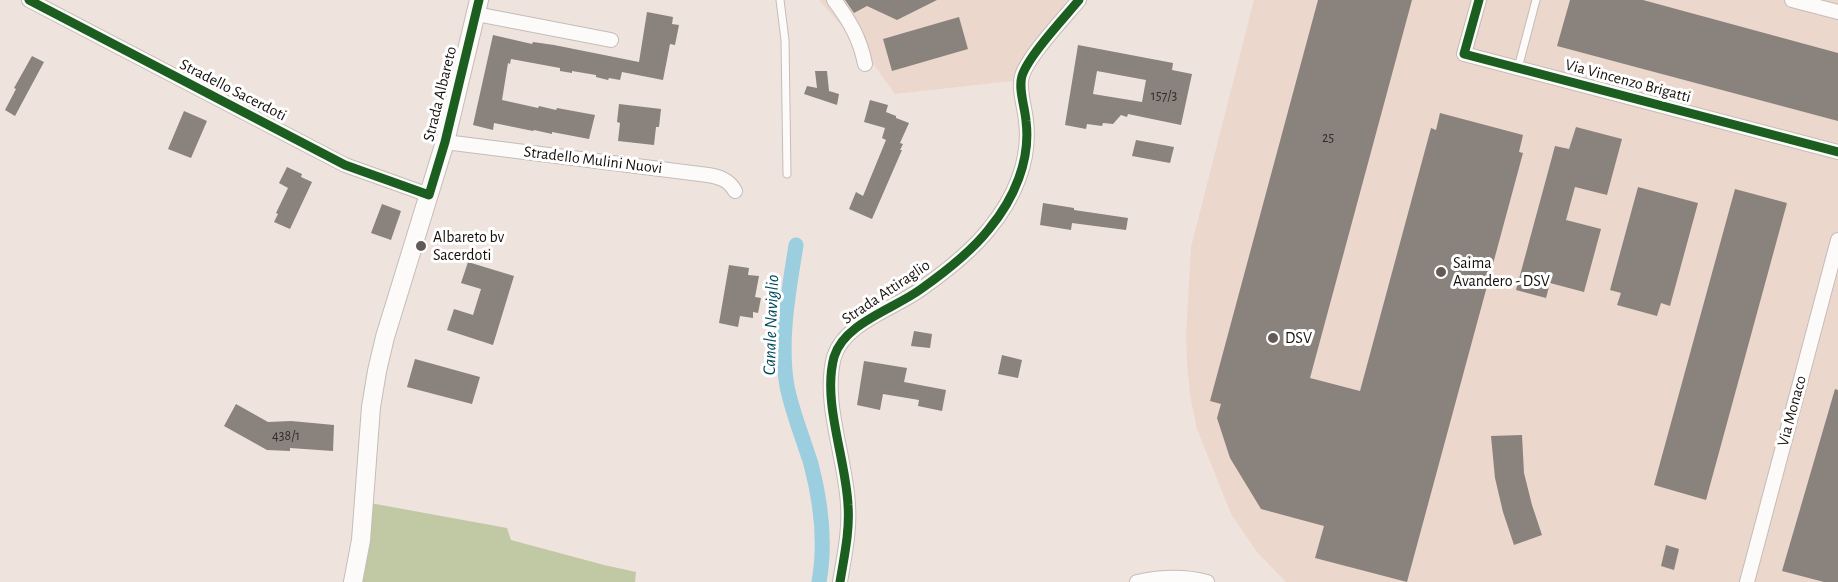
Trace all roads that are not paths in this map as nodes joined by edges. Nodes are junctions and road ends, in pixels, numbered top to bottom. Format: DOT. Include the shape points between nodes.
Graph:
graph roads {
  1 [pos="29,0"];
  2 [pos="780,0"];
  3 [pos="834,0"];
  4 [pos="1079,0"];
  5 [pos="1479,0"];
  6 [pos="1536,0"];
  7 [pos="1796,0"];
  8 [pos="477,7"];
  9 [pos="1833,7"];
  10 [pos="611,40"];
  11 [pos="865,63"];
  12 [pos="1518,68"];
  13 [pos="445,142"];
  14 [pos="1838,152"];
  15 [pos="787,174"];
  16 [pos="735,191"];
  17 [pos="429,195"];
  18 [pos="1838,240"];
  19 [pos="353,582"];
  20 [pos="840,582"];
  21 [pos="1137,582"];
  22 [pos="1207,582"];
  23 [pos="1747,582"];
  1 -- 17 [label="street, Stradello Sacerdoti" via="345,165"];
  2 -- 15 [label="lane" via="785,40"];
  3 -- 11 [label="street" via="852,25"];
  4 -- 20 [label="street, Strada Attiraglio" via="1023,73 1025,149 1021,172 1006,207 958,260 920,290 852,331 837,349 831,372 831,396 849,506"];
  5 -- 12 [label="street, Via Vincenzo Brigatti" via="1464,54"];
  6 -- 12 [label="lane"];
  7 -- 9 [label="street"];
  8 -- 10 [label="street"];
  8 -- 13 [label="street, Strada Albareto"];
  12 -- 14 [label="street, Via Vincenzo Brigatti"];
  13 -- 16 [label="street, Stradello Mulini Nuovi" via="708,175 729,182"];
  13 -- 17 [label="street, Strada Albareto"];
  17 -- 19 [label="street, Strada Albareto" via="377,371 361,540"];
  18 -- 23 [label="street, Via Monaco"];
  21 -- 22 [label="street" via="1192,578"];
}
